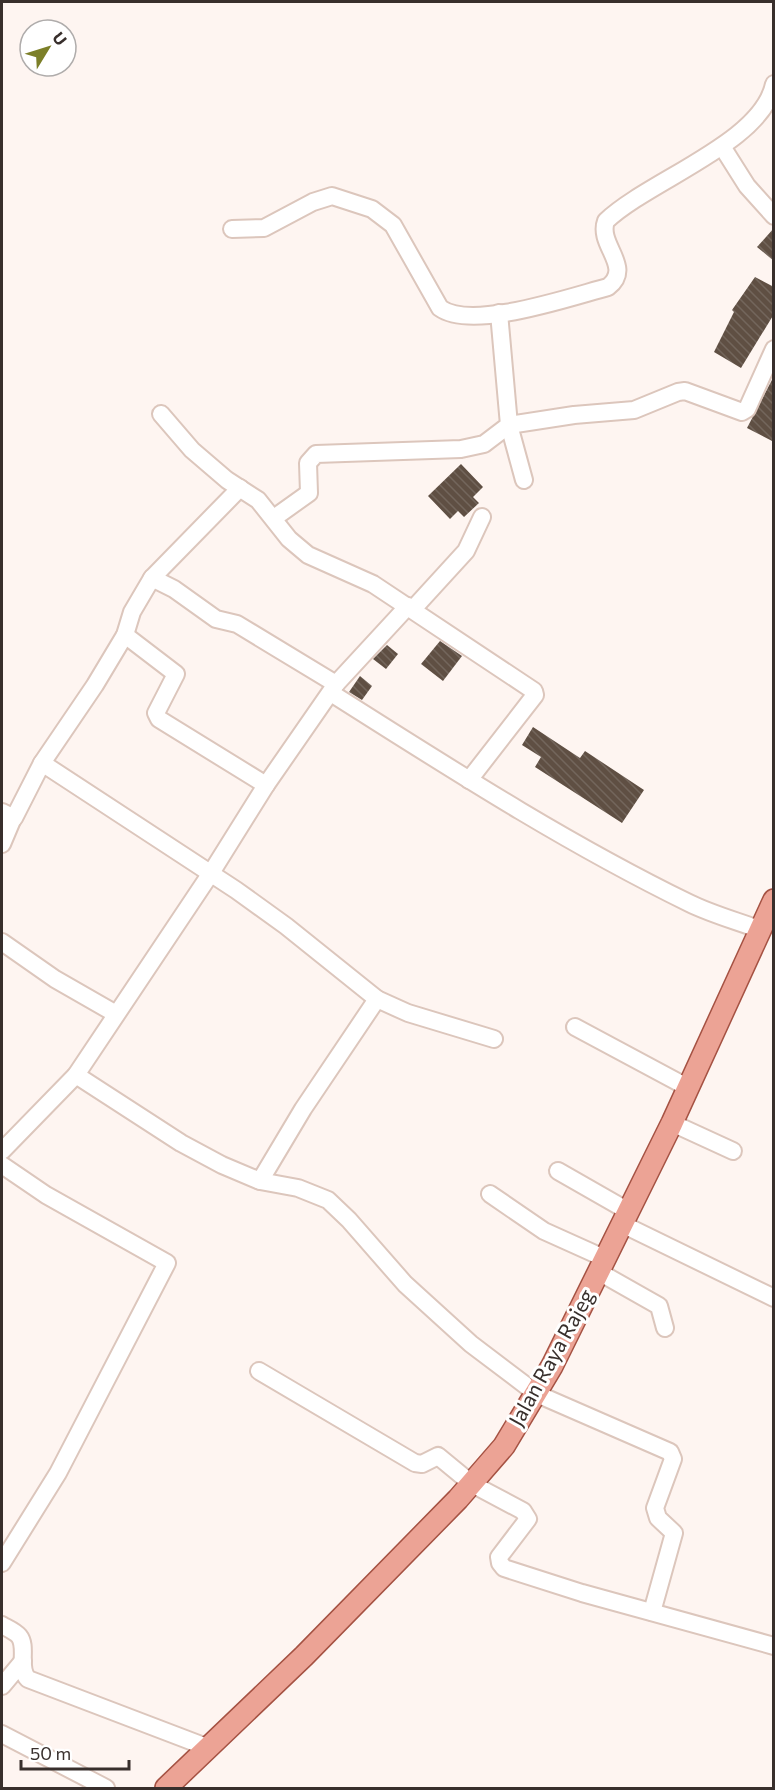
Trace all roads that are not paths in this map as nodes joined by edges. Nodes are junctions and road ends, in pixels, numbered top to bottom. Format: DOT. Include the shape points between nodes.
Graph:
graph roads {
  1 [pos="774,84"];
  2 [pos="723,147"];
  3 [pos="774,216"];
  4 [pos="232,229"];
  5 [pos="499,313"];
  6 [pos="774,349"];
  7 [pos="161,414"];
  8 [pos="509,425"];
  9 [pos="524,480"];
  10 [pos="240,488"];
  11 [pos="482,517"];
  12 [pos="274,518"];
  13 [pos="152,578"];
  14 [pos="411,608"];
  15 [pos="125,635"];
  16 [pos="333,689"];
  17 [pos="42,763"];
  18 [pos="469,780"];
  19 [pos="266,785"];
  20 [pos="7,815"];
  21 [pos="2,844"];
  22 [pos="211,873"];
  23 [pos="774,900"];
  24 [pos="761,930"];
  25 [pos="2,942"];
  26 [pos="377,999"];
  27 [pos="116,1014"];
  28 [pos="575,1027"];
  29 [pos="494,1039"];
  30 [pos="76,1075"];
  31 [pos="687,1087"];
  32 [pos="672,1124"];
  33 [pos="2,1151"];
  34 [pos="733,1151"];
  35 [pos="2,1165"];
  36 [pos="558,1171"];
  37 [pos="260,1181"];
  38 [pos="490,1194"];
  39 [pos="625,1217"];
  40 [pos="602,1265"];
  41 [pos="774,1298"];
  42 [pos="665,1328"];
  43 [pos="259,1371"];
  44 [pos="537,1394"];
  45 [pos="472,1484"];
  46 [pos="2,1563"];
  47 [pos="652,1612"];
  48 [pos="2,1625"];
  49 [pos="774,1646"];
  50 [pos="23,1661"];
  51 [pos="2,1686"];
  52 [pos="2,1734"];
  53 [pos="209,1748"];
  54 [pos="106,1788"];
  55 [pos="166,1788"];
  1 -- 2 [label="street" via="767,104"];
  2 -- 3 [label="street" via="747,186"];
  2 -- 5 [label="street" via="662,182 606,221 604,229 619,276 608,286"];
  4 -- 5 [label="street" via="264,228 313,202 339,197 372,208 393,225 440,308 456,316"];
  5 -- 8 [label="street"];
  6 -- 8 [label="street" via="745,412 686,391 634,410"];
  7 -- 10 [label="street" via="192,450"];
  8 -- 9 [label="street"];
  8 -- 12 [label="street" via="484,444 460,449 316,454 308,463 309,493"];
  10 -- 12 [label="street"];
  10 -- 13 [label="street"];
  11 -- 14 [label="street" via="466,551"];
  12 -- 14 [label="street" via="289,539 308,555 373,584"];
  13 -- 15 [label="street" via="132,612"];
  13 -- 16 [label="street" via="216,619 237,624"];
  14 -- 16 [label="street"];
  14 -- 18 [label="street" via="536,693"];
  15 -- 17 [label="street"];
  15 -- 19 [label="street" via="176,674 156,713 159,719"];
  16 -- 18 [label="street"];
  16 -- 19 [label="street"];
  17 -- 20 [label="street"];
  17 -- 22 [label="street"];
  18 -- 24 [label="street" via="574,844 690,904"];
  19 -- 22 [label="street"];
  20 -- 21 [label="street"];
  22 -- 26 [label="street" via="286,926"];
  22 -- 27 [label="street"];
  23 -- 24 [label="main road, Jalan Raya Rajeg"];
  24 -- 31 [label="main road, Jalan Raya Rajeg"];
  25 -- 27 [label="street"];
  26 -- 29 [label="street" via="408,1013"];
  26 -- 37 [label="street"];
  27 -- 30 [label="street"];
  28 -- 31 [label="street"];
  30 -- 33 [label="street"];
  30 -- 37 [label="street" via="181,1143"];
  31 -- 32 [label="main road, Jalan Raya Rajeg"];
  32 -- 34 [label="street"];
  32 -- 39 [label="main road, Jalan Raya Rajeg"];
  35 -- 46 [label="street" via="46,1195 167,1263 58,1473"];
  36 -- 39 [label="street"];
  37 -- 44 [label="street" via="298,1188 328,1200 405,1284 471,1344"];
  38 -- 40 [label="street"];
  39 -- 40 [label="main road, Jalan Raya Rajeg"];
  39 -- 41 [label="street"];
  40 -- 42 [label="street" via="659,1306"];
  40 -- 44 [label="main road, Jalan Raya Rajeg"];
  43 -- 45 [label="street" via="415,1463 438,1456"];
  44 -- 45 [label="main road, Jalan Raya Rajeg" via="504,1446"];
  44 -- 47 [label="street" via="672,1455 655,1508 658,1518 674,1533"];
  45 -- 47 [label="street" via="526,1514 528,1519 499,1557 504,1568"];
  45 -- 53 [label="main road, Jalan Raya Rajeg"];
  47 -- 49 [label="street"];
  48 -- 50 [label="street" via="19,1636"];
  50 -- 51 [label="street"];
  50 -- 53 [label="street" via="28,1679"];
  52 -- 54 [label="street"];
  53 -- 55 [label="main road, Jalan Raya Rajeg"];
}
